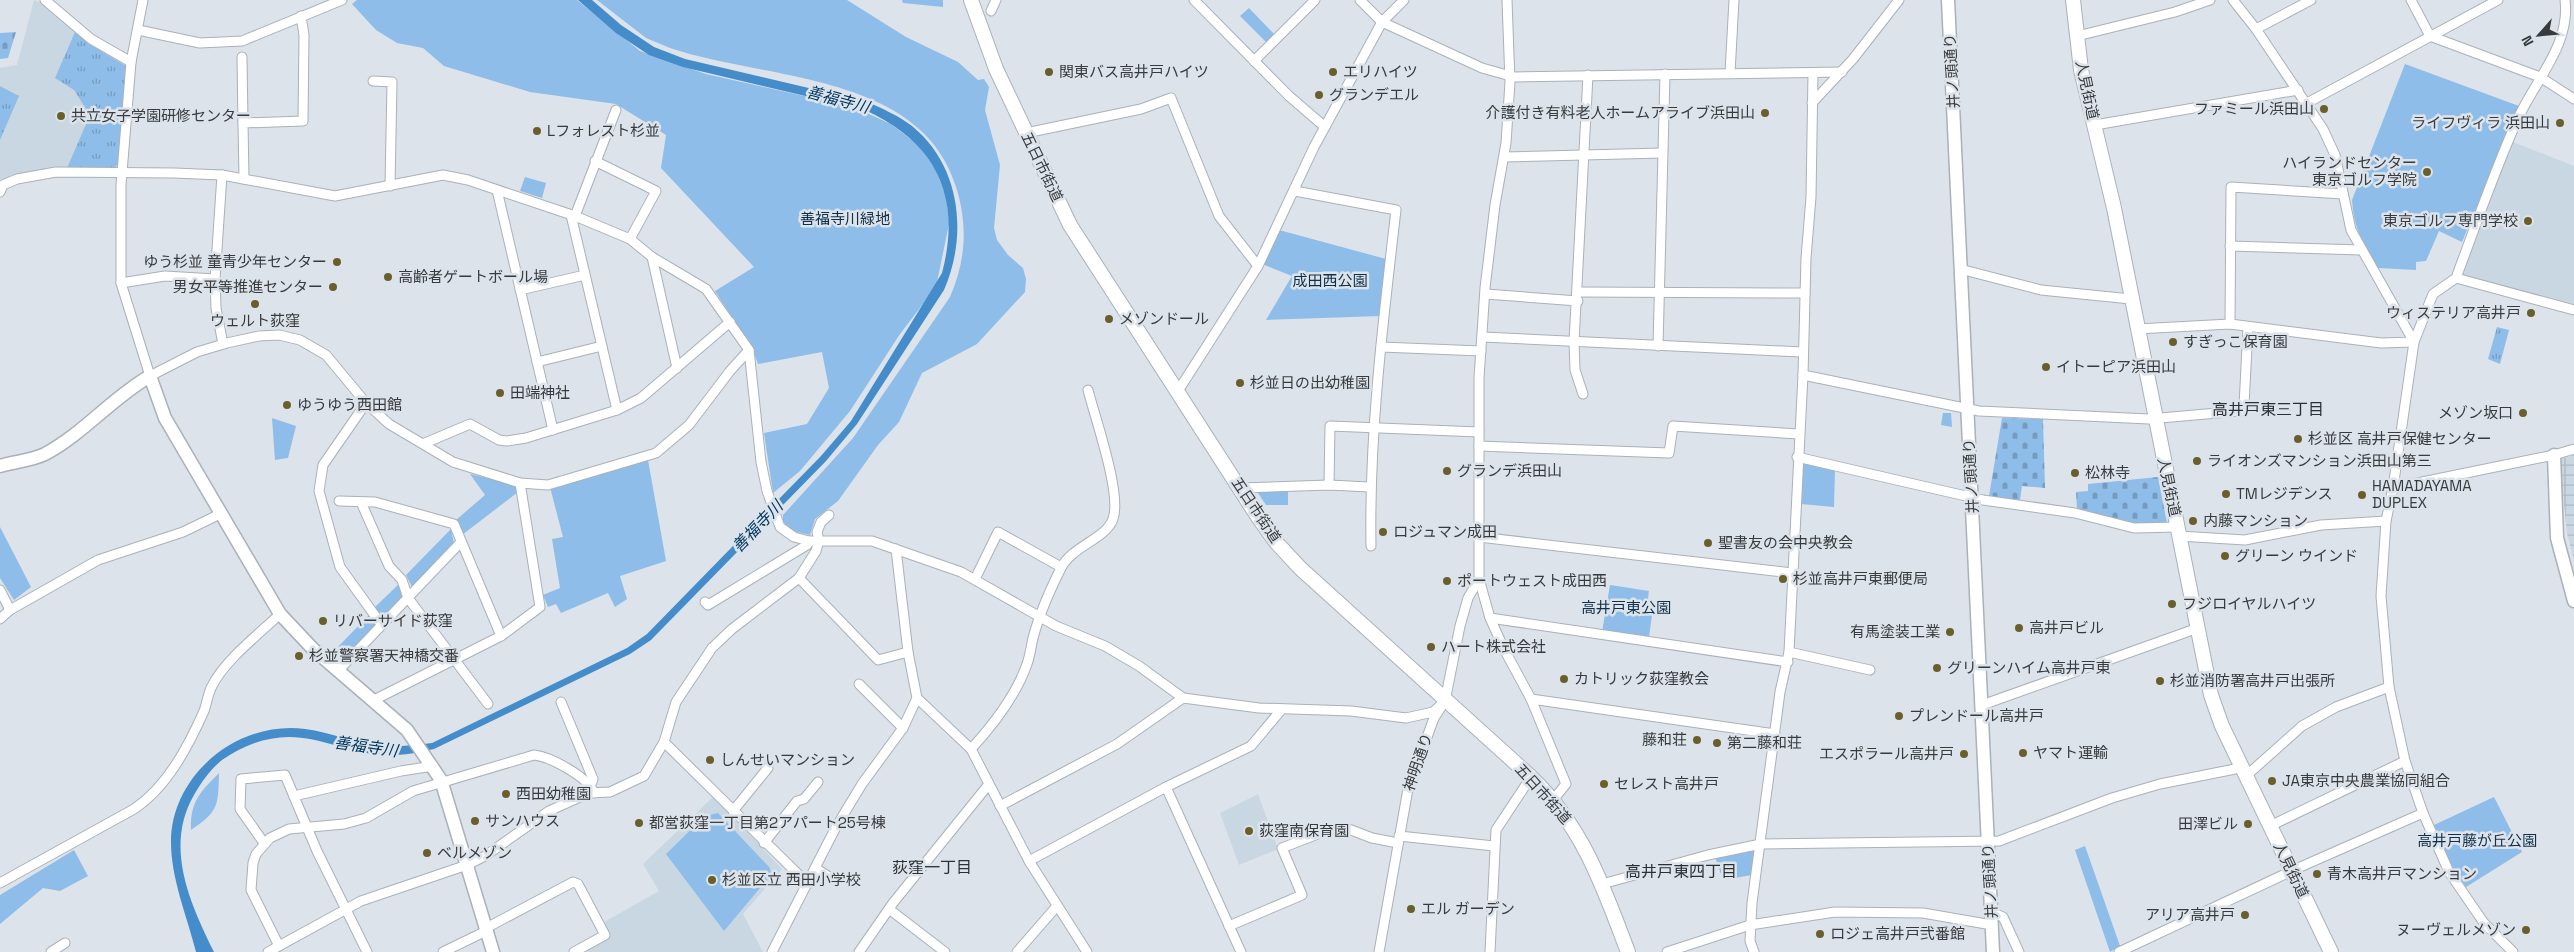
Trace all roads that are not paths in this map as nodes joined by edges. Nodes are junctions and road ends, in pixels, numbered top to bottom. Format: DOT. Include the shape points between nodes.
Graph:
graph roads {
  1 [pos="45,0"];
  2 [pos="143,0"];
  3 [pos="342,0"];
  4 [pos="971,0"];
  5 [pos="996,0"];
  6 [pos="1194,0"];
  7 [pos="1315,0"];
  8 [pos="1360,0"];
  9 [pos="1404,0"];
  10 [pos="1507,0"];
  11 [pos="1734,0"];
  12 [pos="1899,0"];
  13 [pos="1948,0"];
  14 [pos="2073,0"];
  15 [pos="2210,0"];
  16 [pos="2233,0"];
  17 [pos="2310,0"];
  18 [pos="2411,0"];
  19 [pos="2498,0"];
  20 [pos="2566,0"];
  21 [pos="991,11"];
  22 [pos="300,16"];
  23 [pos="1382,22"];
  24 [pos="2256,29"];
  25 [pos="138,30"];
  26 [pos="2077,36"];
  27 [pos="2430,36"];
  28 [pos="242,58"];
  29 [pos="1254,61"];
  30 [pos="131,62"];
  31 [pos="1842,72"];
  32 [pos="1730,73"];
  33 [pos="1665,74"];
  34 [pos="1813,74"];
  35 [pos="1588,75"];
  36 [pos="1509,76"];
  37 [pos="2540,77"];
  38 [pos="374,81"];
  39 [pos="2298,90"];
  40 [pos="2574,99"];
  41 [pos="1812,103"];
  42 [pos="2307,103"];
  43 [pos="616,110"];
  44 [pos="243,123"];
  45 [pos="2095,125"];
  46 [pos="1325,127"];
  47 [pos="1026,133"];
  48 [pos="1662,153"];
  49 [pos="1584,156"];
  50 [pos="1504,157"];
  51 [pos="595,161"];
  52 [pos="122,172"];
  53 [pos="222,175"];
  54 [pos="244,180"];
  55 [pos="390,186"];
  56 [pos="1,187"];
  57 [pos="497,190"];
  58 [pos="1294,191"];
  59 [pos="2343,194"];
  60 [pos="573,215"];
  61 [pos="630,239"];
  62 [pos="2230,246"];
  63 [pos="2361,250"];
  64 [pos="652,257"];
  65 [pos="1258,266"];
  66 [pos="1960,269"];
  67 [pos="585,275"];
  68 [pos="2456,278"];
  69 [pos="215,279"];
  70 [pos="121,283"];
  71 [pos="520,290"];
  72 [pos="1805,293"];
  73 [pos="1486,294"];
  74 [pos="1659,294"];
  75 [pos="1578,297"];
  76 [pos="2132,298"];
  77 [pos="2574,310"];
  78 [pos="730,322"];
  79 [pos="2230,324"];
  80 [pos="2248,327"];
  81 [pos="2137,329"];
  82 [pos="1483,338"];
  83 [pos="1574,342"];
  84 [pos="2414,342"];
  85 [pos="223,344"];
  86 [pos="602,346"];
  87 [pos="1658,346"];
  88 [pos="1381,347"];
  89 [pos="749,350"];
  90 [pos="1481,351"];
  91 [pos="1802,352"];
  92 [pos="537,362"];
  93 [pos="677,368"];
  94 [pos="1803,375"];
  95 [pos="150,376"];
  96 [pos="1088,390"];
  97 [pos="1178,391"];
  98 [pos="1583,394"];
  99 [pos="366,403"];
  100 [pos="1968,409"];
  101 [pos="617,410"];
  102 [pos="2156,418"];
  103 [pos="1374,429"];
  104 [pos="553,430"];
  105 [pos="1479,432"];
  106 [pos="1798,434"];
  107 [pos="425,443"];
  108 [pos="1479,446"];
  109 [pos="2574,449"];
  110 [pos="2554,455"];
  111 [pos="1797,457"];
  112 [pos="0,466"];
  113 [pos="520,484"];
  114 [pos="1329,485"];
  115 [pos="1370,487"];
  116 [pos="1241,488"];
  117 [pos="2393,488"];
  118 [pos="1972,498"];
  119 [pos="339,501"];
  120 [pos="361,502"];
  121 [pos="220,514"];
  122 [pos="829,515"];
  123 [pos="2386,521"];
  124 [pos="2179,532"];
  125 [pos="1480,537"];
  126 [pos="814,541"];
  127 [pos="461,542"];
  128 [pos="1370,546"];
  129 [pos="896,549"];
  130 [pos="1061,567"];
  131 [pos="1792,573"];
  132 [pos="799,578"];
  133 [pos="975,579"];
  134 [pos="1479,579"];
  135 [pos="0,590"];
  136 [pos="408,598"];
  137 [pos="2574,601"];
  138 [pos="705,602"];
  139 [pos="10,610"];
  140 [pos="280,614"];
  141 [pos="1039,617"];
  142 [pos="1490,618"];
  143 [pos="0,619"];
  144 [pos="381,624"];
  145 [pos="2198,628"];
  146 [pos="501,636"];
  147 [pos="908,652"];
  148 [pos="1789,657"];
  149 [pos="453,660"];
  150 [pos="1870,670"];
  151 [pos="338,671"];
  152 [pos="859,684"];
  153 [pos="2389,687"];
  154 [pos="917,698"];
  155 [pos="1183,698"];
  156 [pos="1530,699"];
  157 [pos="372,701"];
  158 [pos="1445,701"];
  159 [pos="561,702"];
  160 [pos="488,704"];
  161 [pos="1982,705"];
  162 [pos="1282,709"];
  163 [pos="903,728"];
  164 [pos="1775,734"];
  165 [pos="664,742"];
  166 [pos="971,749"];
  167 [pos="2405,761"];
  168 [pos="431,763"];
  169 [pos="768,768"];
  170 [pos="2243,771"];
  171 [pos="1531,777"];
  172 [pos="818,782"];
  173 [pos="442,783"];
  174 [pos="989,784"];
  175 [pos="1166,787"];
  176 [pos="592,788"];
  177 [pos="294,796"];
  178 [pos="1553,800"];
  179 [pos="1000,806"];
  180 [pos="733,811"];
  181 [pos="2423,813"];
  182 [pos="307,826"];
  183 [pos="2270,826"];
  184 [pos="1399,840"];
  185 [pos="1988,842"];
  186 [pos="264,843"];
  187 [pos="764,843"];
  188 [pos="1761,844"];
  189 [pos="1494,846"];
  190 [pos="1030,861"];
  191 [pos="467,865"];
  192 [pos="815,868"];
  193 [pos="2291,871"];
  194 [pos="834,880"];
  195 [pos="0,883"];
  196 [pos="807,884"];
  197 [pos="1602,884"];
  198 [pos="1057,906"];
  199 [pos="346,909"];
  200 [pos="889,909"];
  201 [pos="1992,919"];
  202 [pos="1750,925"];
  203 [pos="1229,926"];
  204 [pos="486,930"];
  205 [pos="65,943"];
  206 [pos="279,946"];
  207 [pos="51,952"];
  208 [pos="268,952"];
  209 [pos="367,952"];
  210 [pos="443,952"];
  211 [pos="493,952"];
  212 [pos="574,952"];
  213 [pos="772,952"];
  214 [pos="858,952"];
  215 [pos="945,952"];
  216 [pos="1016,952"];
  217 [pos="1087,952"];
  218 [pos="1241,952"];
  219 [pos="1379,952"];
  220 [pos="1490,952"];
  221 [pos="1628,952"];
  222 [pos="1667,952"];
  223 [pos="1754,952"];
  224 [pos="1993,952"];
  225 [pos="2019,952"];
  226 [pos="2119,952"];
  227 [pos="2331,952"];
  228 [pos="2512,952"];
  1 -- 30 [label="street" via="91,39"];
  2 -- 25 [label="street"];
  3 -- 22 [label="street"];
  4 -- 47 [label="main road, 五日市街道" via="996,69"];
  5 -- 21 [label="street"];
  6 -- 29 [label="street"];
  7 -- 29 [label="street"];
  8 -- 23 [label="street"];
  9 -- 23 [label="street"];
  10 -- 36 [label="street"];
  11 -- 32 [label="street"];
  12 -- 31 [label="street"];
  13 -- 66 [label="street, 井ノ頭通り"];
  14 -- 26 [label="main road, 人見街道"];
  15 -- 26 [label="street"];
  16 -- 24 [label="street"];
  17 -- 24 [label="street"];
  18 -- 27 [label="street"];
  19 -- 27 [label="street"];
  20 -- 37 [label="street" via="2563,36"];
  22 -- 25 [label="street" via="242,40 200,43"];
  22 -- 44 [label="street" via="304,35 303,121"];
  23 -- 36 [label="street" via="1482,68"];
  23 -- 46 [label="street"];
  24 -- 39 [label="street"];
  25 -- 30 [label="street"];
  26 -- 45 [label="main road, 人見街道" via="2081,70"];
  27 -- 37 [label="street"];
  27 -- 42 [label="street"];
  28 -- 44 [label="street"];
  29 -- 46 [label="street"];
  30 -- 52 [label="street"];
  31 -- 34 [label="street"];
  31 -- 41 [label="street"];
  32 -- 33 [label="street"];
  32 -- 34 [label="street"];
  33 -- 35 [label="street"];
  33 -- 48 [label="street"];
  34 -- 41 [label="street"];
  35 -- 36 [label="street"];
  35 -- 49 [label="street"];
  36 -- 50 [label="street"];
  37 -- 40 [label="street"];
  37 -- 68 [label="street" via="2515,123"];
  38 -- 55 [label="street" via="392,82"];
  39 -- 42 [label="street"];
  39 -- 45 [label="street"];
  41 -- 72 [label="street"];
  42 -- 59 [label="street" via="2335,155"];
  43 -- 51 [label="street"];
  44 -- 54 [label="street"];
  45 -- 76 [label="main road, 人見街道"];
  46 -- 58 [label="street"];
  47 -- 65 [label="street" via="1141,109 1172,98 1219,216"];
  47 -- 97 [label="main road, 五日市街道" via="1070,225"];
  48 -- 49 [label="street"];
  48 -- 74 [label="street"];
  49 -- 50 [label="street"];
  49 -- 75 [label="street"];
  50 -- 73 [label="street" via="1495,205"];
  51 -- 60 [label="street"];
  51 -- 61 [label="street" via="656,191"];
  52 -- 53 [label="street"];
  52 -- 56 [label="street" via="56,172 17,179"];
  52 -- 70 [label="street"];
  53 -- 54 [label="street"];
  53 -- 69 [label="street"];
  54 -- 55 [label="street" via="335,196"];
  55 -- 57 [label="street" via="443,175"];
  57 -- 60 [label="street"];
  57 -- 71 [label="street"];
  58 -- 65 [label="street"];
  58 -- 88 [label="street" via="1396,210"];
  59 -- 62 [label="street" via="2231,187"];
  59 -- 63 [label="street" via="2351,230"];
  60 -- 61 [label="street"];
  60 -- 67 [label="street"];
  61 -- 64 [label="street"];
  62 -- 63 [label="street"];
  62 -- 79 [label="street"];
  63 -- 84 [label="street"];
  64 -- 78 [label="street" via="706,288"];
  64 -- 93 [label="street"];
  65 -- 97 [label="street"];
  66 -- 76 [label="street" via="2041,290"];
  66 -- 100 [label="street, 井ノ頭通り"];
  67 -- 71 [label="street"];
  67 -- 86 [label="street"];
  68 -- 77 [label="street"];
  68 -- 84 [label="street" via="2433,294"];
  69 -- 70 [label="street" via="165,276"];
  69 -- 85 [label="street" via="216,308"];
  70 -- 95 [label="street"];
  71 -- 92 [label="street"];
  72 -- 74 [label="street"];
  72 -- 91 [label="street"];
  73 -- 75 [label="street"];
  73 -- 82 [label="street"];
  74 -- 75 [label="street"];
  74 -- 87 [label="street"];
  75 -- 83 [label="street"];
  76 -- 81 [label="main road, 人見街道"];
  78 -- 89 [label="street"];
  78 -- 93 [label="street"];
  79 -- 80 [label="street"];
  79 -- 81 [label="street"];
  80 -- 84 [label="street" via="2382,343"];
  80 -- 102 [label="street" via="2244,406 2240,411"];
  81 -- 102 [label="main road, 人見街道"];
  82 -- 83 [label="street"];
  82 -- 90 [label="street"];
  83 -- 87 [label="street"];
  83 -- 98 [label="street" via="1576,370"];
  84 -- 117 [label="street"];
  85 -- 95 [label="street" via="197,352"];
  85 -- 99 [label="street" via="279,335 300,340 326,355"];
  86 -- 92 [label="street"];
  86 -- 101 [label="street"];
  87 -- 91 [label="street"];
  88 -- 90 [label="street"];
  88 -- 103 [label="street"];
  89 -- 113 [label="street" via="689,425 656,453 548,485"];
  89 -- 126 [label="street" via="761,462 769,497 780,527"];
  90 -- 105 [label="street"];
  91 -- 94 [label="street"];
  92 -- 104 [label="street"];
  93 -- 101 [label="street" via="641,398"];
  94 -- 100 [label="street"];
  94 -- 106 [label="street"];
  95 -- 112 [label="street" via="129,388 74,436 44,454"];
  95 -- 121 [label="street" via="165,418"];
  96 -- 130 [label="street" via="1111,481 1113,519 1103,532 1074,552"];
  97 -- 116 [label="main road, 五日市街道"];
  99 -- 107 [label="street" via="390,424"];
  99 -- 144 [label="street" via="323,465 319,491 340,567"];
  100 -- 102 [label="street" via="2049,416"];
  100 -- 118 [label="street, 井ノ頭通り"];
  101 -- 104 [label="street"];
  102 -- 124 [label="main road, 人見街道"];
  103 -- 105 [label="street"];
  103 -- 114 [label="street" via="1330,426"];
  103 -- 115 [label="street"];
  104 -- 107 [label="street" via="507,441 470,424"];
  105 -- 108 [label="street"];
  106 -- 108 [label="street" via="1673,426 1669,453"];
  106 -- 111 [label="street"];
  107 -- 113 [label="street" via="453,462"];
  108 -- 125 [label="street"];
  109 -- 110 [label="street"];
  110 -- 117 [label="street"];
  110 -- 137 [label="street" via="2558,538"];
  111 -- 118 [label="street"];
  111 -- 131 [label="street"];
  113 -- 146 [label="street" via="540,607"];
  114 -- 115 [label="street"];
  114 -- 116 [label="street"];
  115 -- 128 [label="street"];
  116 -- 158 [label="main road, 五日市街道" via="1275,541 1300,568"];
  117 -- 123 [label="street"];
  118 -- 124 [label="street" via="2084,514 2134,528"];
  118 -- 161 [label="street, 井ノ頭通り"];
  119 -- 120 [label="street"];
  120 -- 127 [label="street" via="375,502 454,524"];
  120 -- 136 [label="street" via="389,566 402,580"];
  121 -- 139 [label="street" via="183,532 98,560"];
  121 -- 140 [label="street"];
  122 -- 126 [label="street" via="820,522"];
  123 -- 124 [label="street" via="2322,525 2245,540"];
  123 -- 153 [label="street" via="2381,596"];
  124 -- 145 [label="main road, 人見街道"];
  125 -- 131 [label="street"];
  125 -- 134 [label="street"];
  126 -- 129 [label="street" via="872,541"];
  126 -- 132 [label="street" via="816,551"];
  126 -- 138 [label="street" via="708,605"];
  127 -- 136 [label="street"];
  127 -- 146 [label="street"];
  129 -- 133 [label="street"];
  129 -- 147 [label="street"];
  130 -- 133 [label="street" via="998,532"];
  130 -- 141 [label="street"];
  131 -- 148 [label="street"];
  132 -- 147 [label="street" via="878,660"];
  132 -- 165 [label="street" via="712,648 676,702"];
  133 -- 141 [label="street"];
  134 -- 142 [label="street"];
  134 -- 158 [label="street, 神明通り" via="1468,598 1460,626"];
  135 -- 139 [label="street"];
  136 -- 144 [label="street"];
  136 -- 149 [label="street"];
  139 -- 143 [label="street"];
  140 -- 151 [label="street" via="313,650"];
  140 -- 195 [label="street" via="232,660 212,686 194,732 174,768 151,798"];
  141 -- 155 [label="street" via="1105,646 1140,666"];
  141 -- 166 [label="street" via="1027,664 994,723"];
  142 -- 148 [label="street"];
  142 -- 156 [label="street"];
  144 -- 151 [label="street"];
  145 -- 161 [label="street"];
  145 -- 170 [label="main road, 人見街道" via="2215,709"];
  146 -- 149 [label="street"];
  147 -- 154 [label="street"];
  148 -- 150 [label="street"];
  148 -- 164 [label="street" via="1780,692"];
  149 -- 157 [label="street"];
  149 -- 160 [label="street"];
  151 -- 157 [label="street"];
  152 -- 163 [label="street"];
  153 -- 167 [label="street"];
  153 -- 170 [label="street" via="2336,707 2302,726"];
  154 -- 163 [label="street"];
  154 -- 166 [label="street"];
  155 -- 162 [label="street"];
  155 -- 179 [label="street" via="1117,744"];
  156 -- 164 [label="street"];
  156 -- 178 [label="street" via="1566,784"];
  157 -- 168 [label="street" via="412,737"];
  158 -- 162 [label="street" via="1434,712 1406,718 1351,711"];
  158 -- 171 [label="main road, 五日市街道"];
  158 -- 184 [label="street, 神明通り" via="1419,754 1408,789"];
  159 -- 176 [label="street" via="593,780"];
  161 -- 185 [label="street, 井ノ頭通り"];
  162 -- 175 [label="street" via="1251,746"];
  163 -- 192 [label="street" via="862,784"];
  164 -- 188 [label="street"];
  165 -- 176 [label="street" via="644,776 610,792"];
  165 -- 180 [label="street"];
  166 -- 174 [label="street"];
  167 -- 181 [label="street"];
  167 -- 183 [label="street"];
  168 -- 173 [label="street"];
  168 -- 177 [label="street"];
  169 -- 180 [label="street"];
  170 -- 183 [label="main road, 人見街道"];
  170 -- 185 [label="street" via="2235,769 2160,784 2112,798 2000,841"];
  171 -- 178 [label="main road, 五日市街道"];
  171 -- 189 [label="street" via="1496,830"];
  172 -- 187 [label="street"];
  173 -- 176 [label="street" via="534,755 545,757"];
  173 -- 182 [label="street" via="413,791 366,818 344,824"];
  173 -- 191 [label="street"];
  174 -- 179 [label="street"];
  174 -- 200 [label="street"];
  175 -- 190 [label="street"];
  175 -- 203 [label="street"];
  176 -- 191 [label="street" via="549,811"];
  177 -- 182 [label="street"];
  177 -- 186 [label="street" via="284,775 241,779 240,809"];
  178 -- 197 [label="main road, 五日市街道" via="1575,829"];
  179 -- 190 [label="street"];
  180 -- 187 [label="street"];
  181 -- 193 [label="street"];
  181 -- 228 [label="street" via="2449,872 2484,923"];
  182 -- 186 [label="street" via="289,829"];
  182 -- 199 [label="street"];
  183 -- 193 [label="main road, 人見街道"];
  184 -- 189 [label="street"];
  184 -- 203 [label="street" via="1372,838 1346,828 1328,830 1282,848 1302,895"];
  184 -- 219 [label="street, 神明通り"];
  185 -- 188 [label="street"];
  185 -- 201 [label="street, 井ノ頭通り"];
  186 -- 206 [label="street" via="253,863 251,890"];
  187 -- 196 [label="street"];
  188 -- 197 [label="street"];
  188 -- 202 [label="street"];
  189 -- 220 [label="street"];
  190 -- 198 [label="street"];
  191 -- 199 [label="street"];
  191 -- 204 [label="street"];
  192 -- 194 [label="street"];
  192 -- 196 [label="street"];
  193 -- 226 [label="street"];
  193 -- 227 [label="main road, 人見街道"];
  196 -- 213 [label="street"];
  197 -- 221 [label="main road, 五日市街道"];
  198 -- 216 [label="street"];
  198 -- 217 [label="street"];
  199 -- 206 [label="street"];
  199 -- 209 [label="street"];
  200 -- 214 [label="street"];
  200 -- 215 [label="street"];
  201 -- 202 [label="street" via="1923,913 1835,912"];
  201 -- 224 [label="street, 井ノ頭通り"];
  201 -- 225 [label="street" via="2003,917"];
  202 -- 222 [label="street"];
  202 -- 223 [label="street"];
  203 -- 218 [label="street"];
  204 -- 210 [label="street"];
  204 -- 211 [label="street"];
  204 -- 212 [label="street" via="573,882 578,884 605,935"];
  205 -- 207 [label="street"];
  206 -- 208 [label="street"];
}
